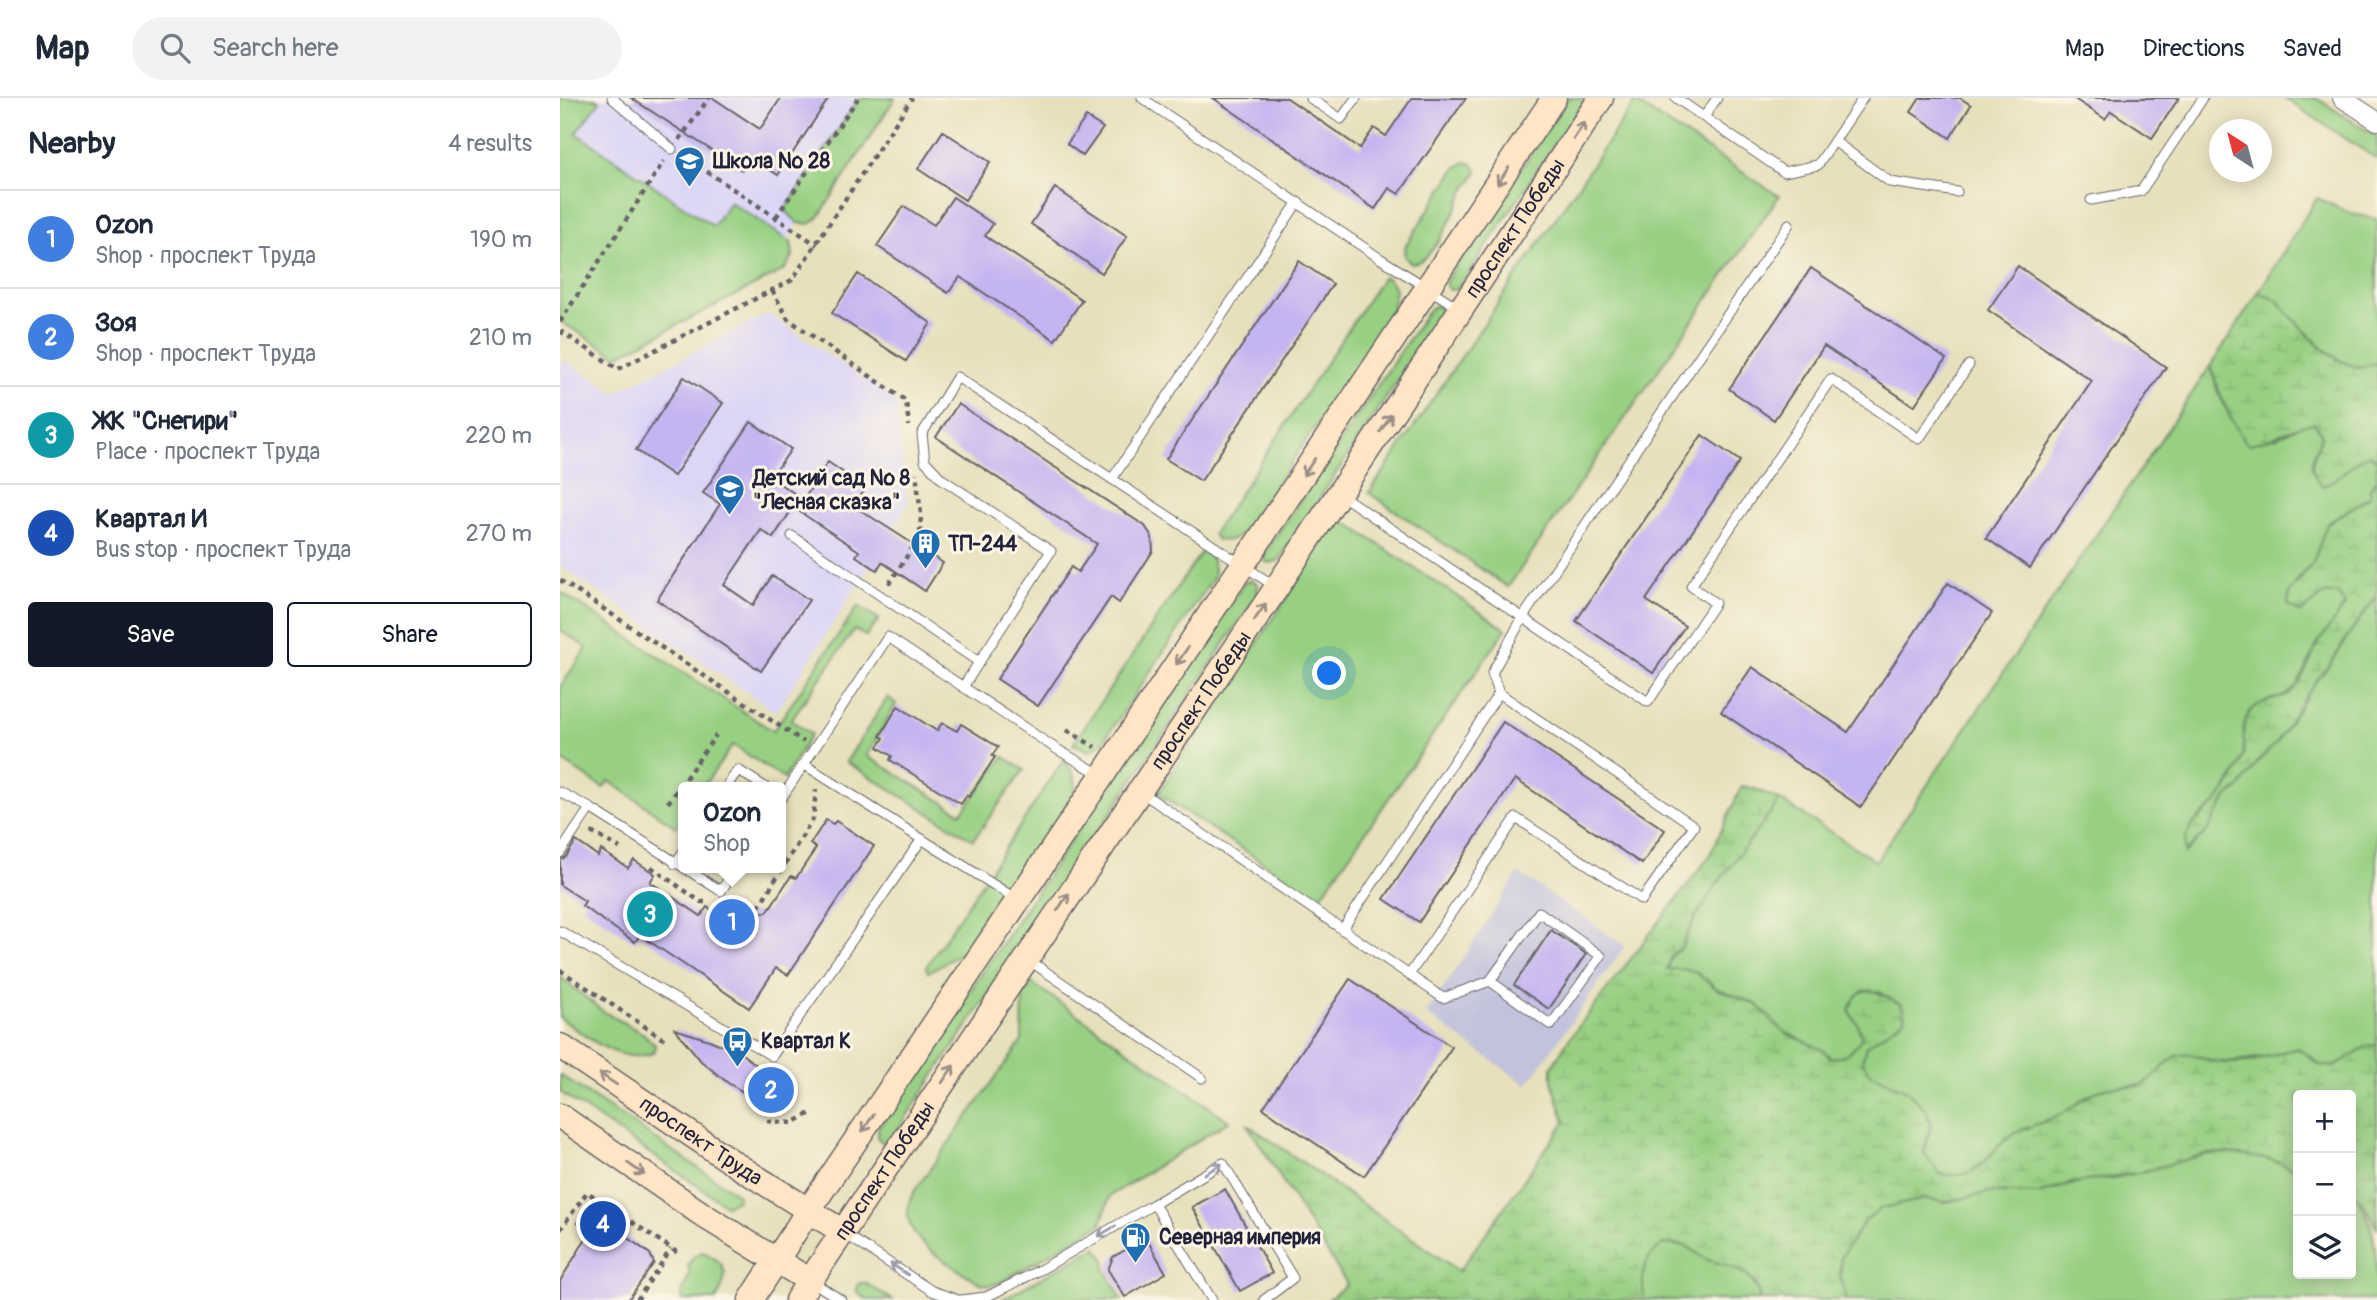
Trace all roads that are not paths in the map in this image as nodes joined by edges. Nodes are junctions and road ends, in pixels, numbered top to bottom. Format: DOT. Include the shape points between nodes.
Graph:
graph roads {
  1 [pos="612,98"];
  2 [pos="1142,98"];
  3 [pos="1310,98"];
  4 [pos="1356,98"];
  5 [pos="1554,98"];
  6 [pos="1601,98"];
  7 [pos="1676,98"];
  8 [pos="1717,98"];
  9 [pos="1863,98"];
  10 [pos="2203,98"];
  11 [pos="2342,98"];
  12 [pos="1704,117"];
  13 [pos="2377,121"];
  14 [pos="1834,141"];
  15 [pos="672,149"];
  16 [pos="1957,192"];
  17 [pos="2091,200"];
  18 [pos="1298,202"];
  19 [pos="1789,223"];
  20 [pos="1429,288"];
  21 [pos="1461,309"];
  22 [pos="1969,365"];
  23 [pos="1112,480"];
  24 [pos="1339,494"];
  25 [pos="792,536"];
  26 [pos="1243,565"];
  27 [pos="1277,587"];
  28 [pos="1523,617"];
  29 [pos="979,662"];
  30 [pos="964,687"];
  31 [pos="1499,693"];
  32 [pos="1103,764"];
  33 [pos="805,765"];
  34 [pos="730,782"];
  35 [pos="757,782"];
  36 [pos="786,791"];
  37 [pos="1139,791"];
  38 [pos="560,792"];
  39 [pos="590,808"];
  40 [pos="922,839"];
  41 [pos="560,853"];
  42 [pos="678,859"];
  43 [pos="675,863"];
  44 [pos="678,865"];
  45 [pos="691,873"];
  46 [pos="733,873"];
  47 [pos="1018,900"];
  48 [pos="1342,930"];
  49 [pos="560,931"];
  50 [pos="1025,958"];
  51 [pos="1409,975"];
  52 [pos="1490,981"];
  53 [pos="560,1046"];
  54 [pos="1202,1078"];
  55 [pos="560,1116"];
  56 [pos="1154,1204"];
  57 [pos="808,1211"];
  58 [pos="843,1232"];
  59 [pos="776,1260"];
  60 [pos="803,1290"];
  61 [pos="751,1300"];
  62 [pos="841,1300"];
  63 [pos="960,1300"];
  64 [pos="1212,1300"];
  65 [pos="1264,1300"];
  1 -- 15 [label="lane"];
  2 -- 18 [label="lane"];
  3 -- 4 [label="lane" via="1341,119"];
  5 -- 20 [label="main road, проспект Победы, one-way"];
  21 -- 6 [label="main road, проспект Победы, one-way"];
  7 -- 12 [label="lane"];
  8 -- 12 [label="lane"];
  9 -- 14 [label="lane"];
  10 -- 17 [label="lane" via="2141,191"];
  11 -- 13 [label="street"];
  12 -- 14 [label="lane" via="1784,172 1818,165"];
  14 -- 16 [label="lane" via="1889,182"];
  18 -- 20 [label="lane"];
  18 -- 23 [label="lane"];
  19 -- 28 [label="lane"];
  20 -- 21 [label="lane"];
  20 -- 26 [label="main road, проспект Победы, one-way"];
  24 -- 21 [label="main road, проспект Победы, one-way"];
  22 -- 28 [label="lane" via="1919,439 1831,379 1691,586 1715,603 1648,702"];
  23 -- 26 [label="lane"];
  23 -- 29 [label="lane" via="957,377 922,434 925,461 942,479 1051,551"];
  24 -- 27 [label="main road, проспект Победы"];
  24 -- 28 [label="lane"];
  25 -- 29 [label="lane"];
  26 -- 27 [label="lane"];
  26 -- 32 [label="main road, проспект Победы, one-way"];
  37 -- 27 [label="main road, проспект Победы, one-way"];
  28 -- 31 [label="lane" via="1492,673"];
  29 -- 30 [label="lane"];
  30 -- 32 [label="lane" via="1055,748"];
  30 -- 33 [label="lane" via="888,637"];
  31 -- 48 [label="lane"];
  31 -- 51 [label="lane" via="1693,826 1642,900 1516,818"];
  32 -- 47 [label="main road, проспект Победы"];
  33 -- 36 [label="lane"];
  33 -- 40 [label="lane"];
  34 -- 35 [label="lane" via="738,770"];
  37 -- 48 [label="lane"];
  50 -- 37 [label="main road, проспект Победы, one-way"];
  38 -- 39 [label="lane"];
  39 -- 41 [label="lane"];
  39 -- 43 [label="lane"];
  40 -- 47 [label="lane"];
  40 -- 49 [label="lane" via="772,1056"];
  42 -- 43 [label="lane"];
  43 -- 44 [label="lane"];
  45 -- 46 [label="lane" via="720,891"];
  47 -- 57 [label="main road, проспект Победы, one-way"];
  48 -- 51 [label="lane"];
  50 -- 54 [label="lane"];
  58 -- 50 [label="main road, проспект Победы, one-way"];
  51 -- 52 [label="lane" via="1443,998"];
  52 -- 52 [label="lane" via="1539,912 1601,956 1551,1025"];
  57 -- 53 [label="main road, проспект Труда, one-way"];
  55 -- 59 [label="main road, one-way"];
  56 -- 63 [label="lane, one-way" via="1040,1270 985,1297"];
  56 -- 64 [label="lane"];
  56 -- 65 [label="lane, one-way" via="1223,1163 1293,1278"];
  57 -- 58 [label="main road, проспект Труда"];
  57 -- 59 [label="main road, проспект Победы"];
  58 -- 60 [label="main road, проспект Победы"];
  63 -- 58 [label="lane, one-way" via="932,1291"];
  59 -- 60 [label="main road"];
  59 -- 61 [label="main road, проспект Победы"];
  60 -- 62 [label="lane"];
}
